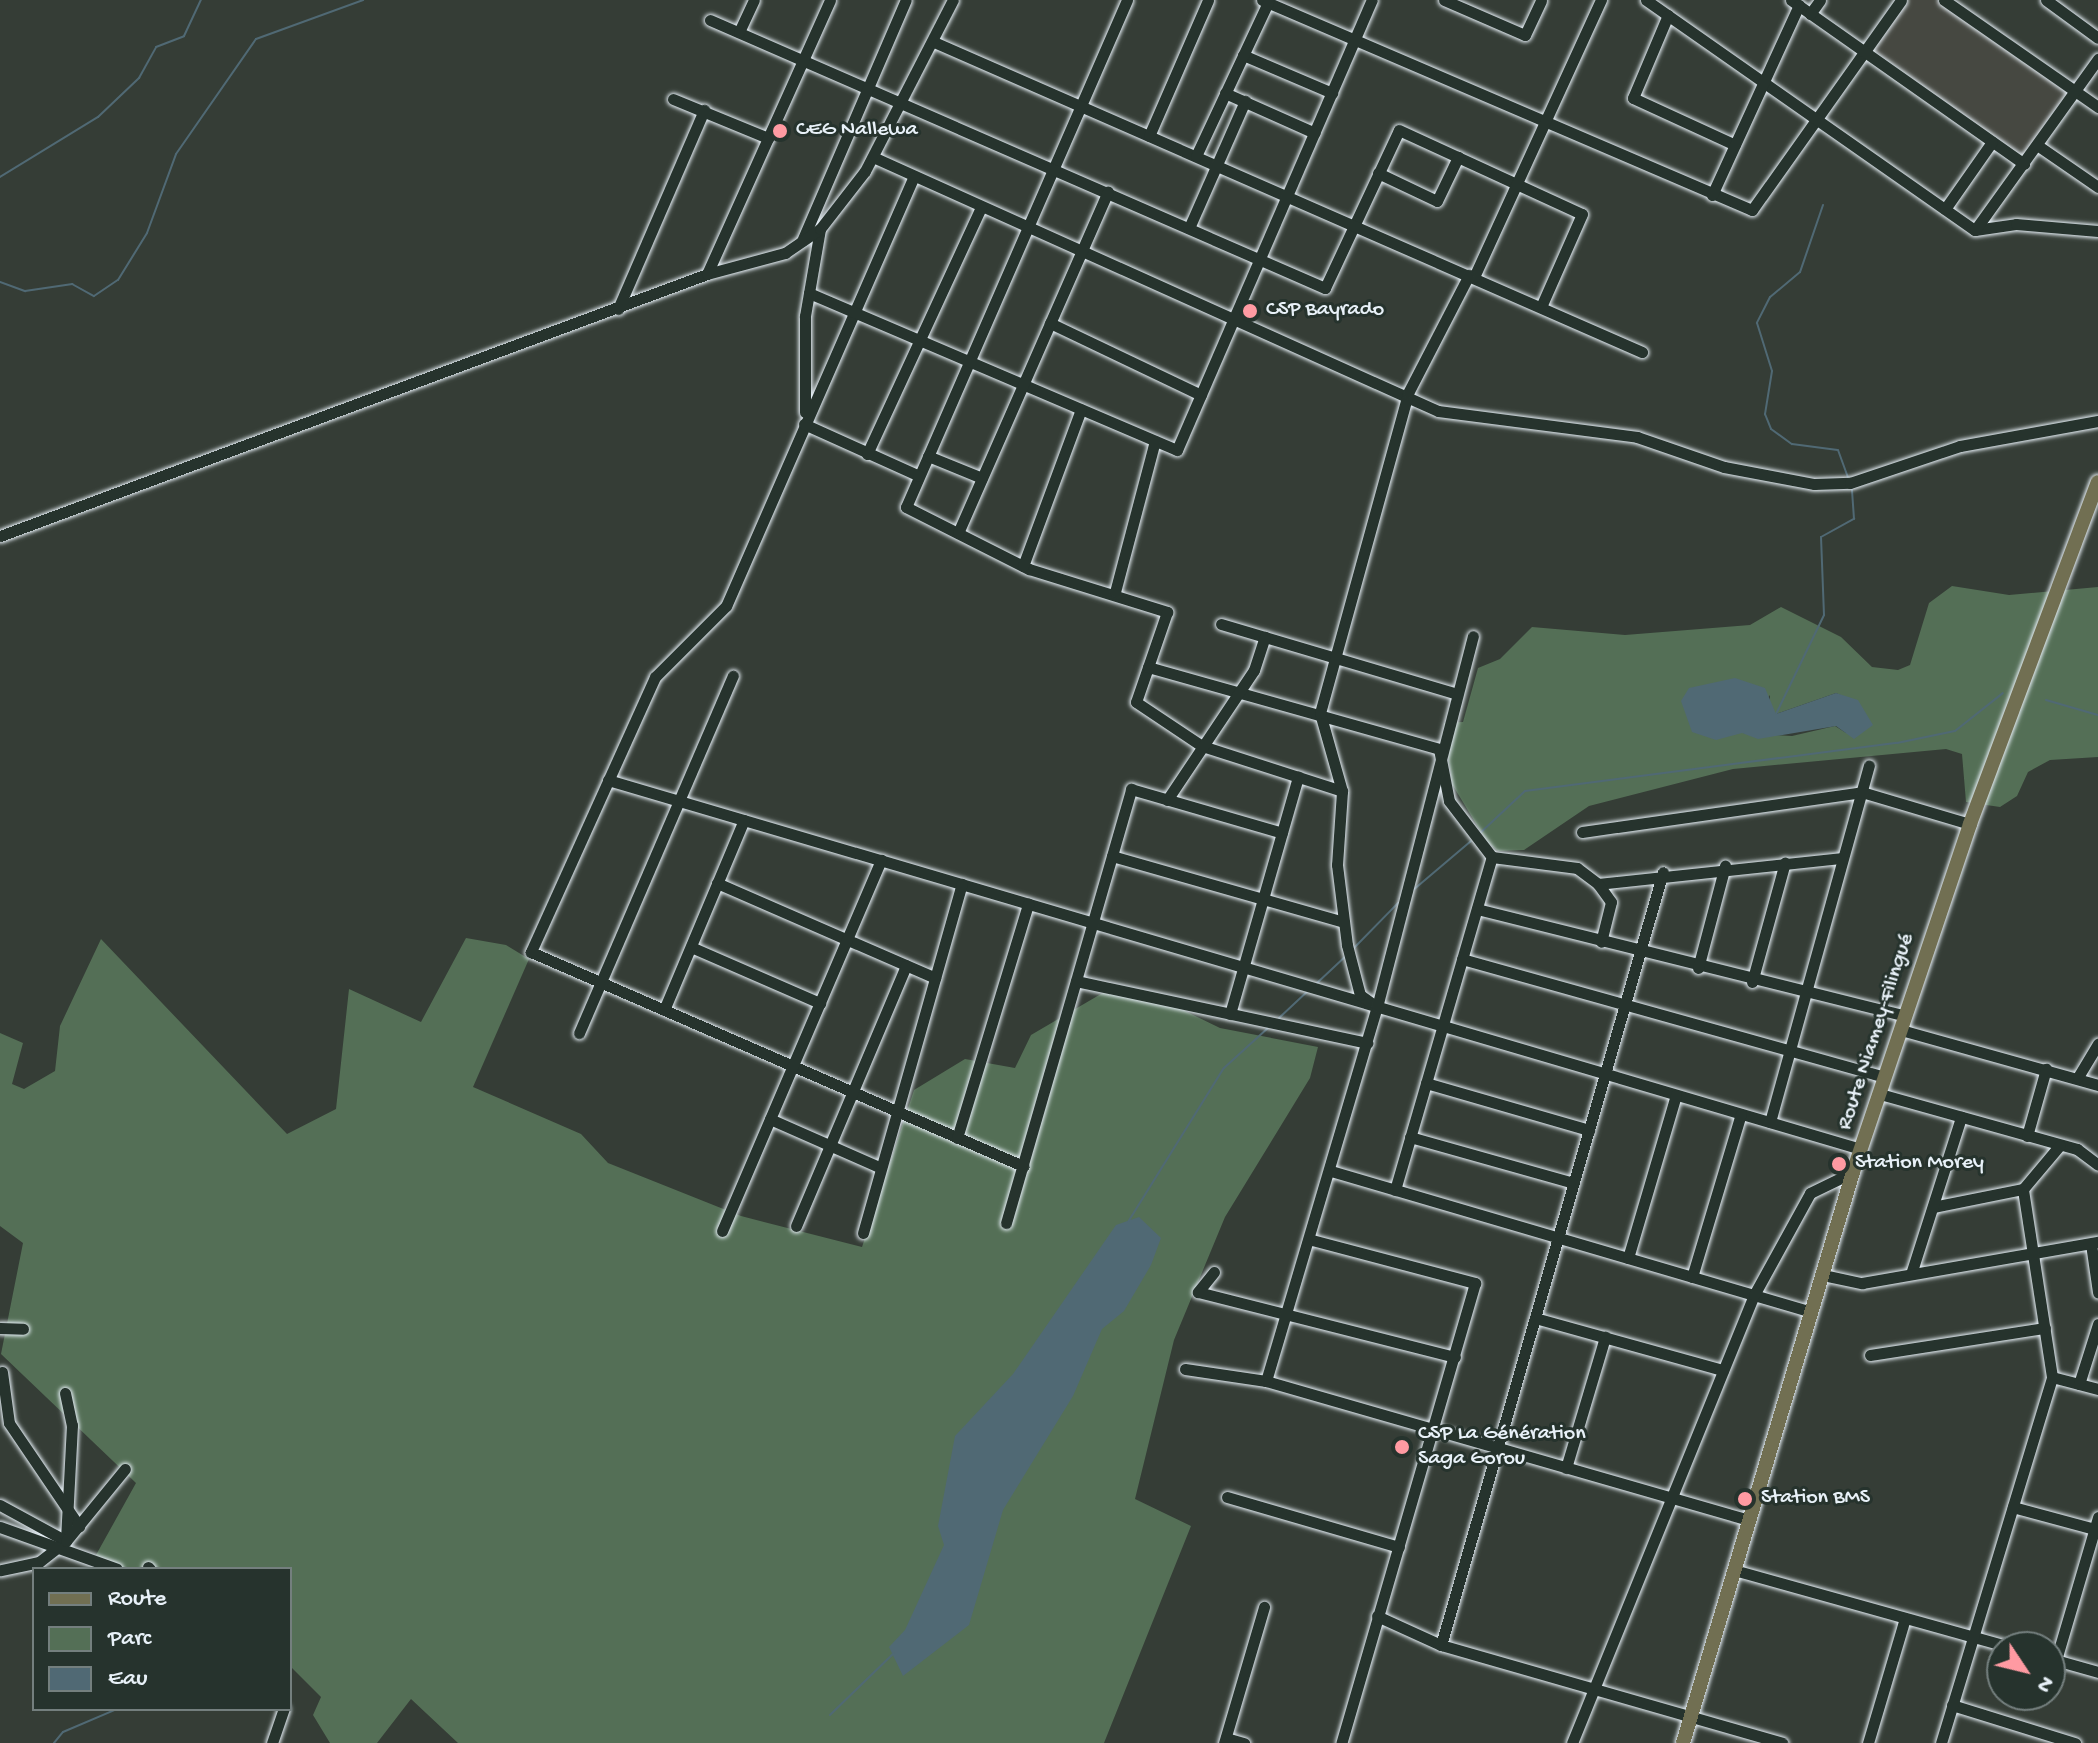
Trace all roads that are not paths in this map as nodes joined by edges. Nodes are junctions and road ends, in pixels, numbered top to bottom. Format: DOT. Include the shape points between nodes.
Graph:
graph roads {
  1 [pos="754,0"];
  2 [pos="830,0"];
  3 [pos="906,0"];
  4 [pos="953,0"];
  5 [pos="1208,0"];
  6 [pos="1372,0"];
  7 [pos="1541,0"];
  8 [pos="1601,0"];
  9 [pos="1646,0"];
  10 [pos="1820,0"];
  11 [pos="1901,0"];
  12 [pos="1944,0"];
  13 [pos="2046,0"];
  14 [pos="1125,1"];
  15 [pos="1265,1"];
  16 [pos="1448,1"];
  17 [pos="1795,3"];
  18 [pos="1810,14"];
  19 [pos="1668,15"];
  20 [pos="710,20"];
  21 [pos="739,32"];
  22 [pos="2098,38"];
  23 [pos="1355,40"];
  24 [pos="934,42"];
  25 [pos="1864,51"];
  26 [pos="1243,55"];
  27 [pos="803,59"];
  28 [pos="2098,59"];
  29 [pos="1765,80"];
  30 [pos="867,86"];
  31 [pos="2076,91"];
  32 [pos="1225,93"];
  33 [pos="1332,93"];
  34 [pos="673,99"];
  35 [pos="1245,101"];
  36 [pos="906,102"];
  37 [pos="1080,106"];
  38 [pos="2098,107"];
  39 [pos="704,110"];
  40 [pos="1817,117"];
  41 [pos="1546,121"];
  42 [pos="1315,133"];
  43 [pos="1149,136"];
  44 [pos="768,138"];
  45 [pos="1992,142"];
  46 [pos="1735,145"];
  47 [pos="2037,145"];
  48 [pos="1196,156"];
  49 [pos="873,157"];
  50 [pos="1458,157"];
  51 [pos="2024,164"];
  52 [pos="1217,165"];
  53 [pos="1053,168"];
  54 [pos="1378,173"];
  55 [pos="914,176"];
  56 [pos="1518,185"];
  57 [pos="2098,187"];
  58 [pos="1108,192"];
  59 [pos="1288,195"];
  60 [pos="1712,195"];
  61 [pos="981,207"];
  62 [pos="1945,209"];
  63 [pos="1355,224"];
  64 [pos="1027,228"];
  65 [pos="1189,228"];
  66 [pos="820,229"];
  67 [pos="1975,230"];
  68 [pos="2098,231"];
  69 [pos="802,241"];
  70 [pos="1081,253"];
  71 [pos="1260,259"];
  72 [pos="707,274"];
  73 [pos="1472,276"];
  74 [pos="809,293"];
  75 [pos="1541,307"];
  76 [pos="618,309"];
  77 [pos="853,312"];
  78 [pos="1050,323"];
  79 [pos="1232,323"];
  80 [pos="920,340"];
  81 [pos="1642,352"];
  82 [pos="969,361"];
  83 [pos="1023,385"];
  84 [pos="1408,393"];
  85 [pos="1201,395"];
  86 [pos="1081,409"];
  87 [pos="2098,421"];
  88 [pos="804,424"];
  89 [pos="1155,441"];
  90 [pos="867,454"];
  91 [pos="928,456"];
  92 [pos="919,476"];
  93 [pos="982,478"];
  94 [pos="2098,482"];
  95 [pos="958,533"];
  96 [pos="0,536"];
  97 [pos="1023,566"];
  98 [pos="1115,592"];
  99 [pos="1221,624"];
  100 [pos="1473,636"];
  101 [pos="1265,637"];
  102 [pos="1335,658"];
  103 [pos="1148,667"];
  104 [pos="733,676"];
  105 [pos="1240,691"];
  106 [pos="1454,693"];
  107 [pos="1320,713"];
  108 [pos="1202,746"];
  109 [pos="1439,749"];
  110 [pos="1869,766"];
  111 [pos="1298,777"];
  112 [pos="608,780"];
  113 [pos="1342,791"];
  114 [pos="1862,792"];
  115 [pos="1167,800"];
  116 [pos="680,801"];
  117 [pos="744,820"];
  118 [pos="1970,824"];
  119 [pos="1582,832"];
  120 [pos="1282,833"];
  121 [pos="1112,856"];
  122 [pos="1492,857"];
  123 [pos="1843,858"];
  124 [pos="881,860"];
  125 [pos="1785,862"];
  126 [pos="1725,866"];
  127 [pos="1663,872"];
  128 [pos="717,883"];
  129 [pos="962,884"];
  130 [pos="1598,884"];
  131 [pos="1263,899"];
  132 [pos="1028,904"];
  133 [pos="1477,909"];
  134 [pos="1344,922"];
  135 [pos="1092,923"];
  136 [pos="847,940"];
  137 [pos="1601,942"];
  138 [pos="691,947"];
  139 [pos="1640,952"];
  140 [pos="1462,959"];
  141 [pos="906,965"];
  142 [pos="1244,968"];
  143 [pos="1698,968"];
  144 [pos="935,978"];
  145 [pos="1076,981"];
  146 [pos="601,982"];
  147 [pos="1752,982"];
  148 [pos="1805,996"];
  149 [pos="820,1003"];
  150 [pos="1624,1006"];
  151 [pos="1377,1007"];
  152 [pos="664,1010"];
  153 [pos="1230,1014"];
  154 [pos="1903,1023"];
  155 [pos="1442,1027"];
  156 [pos="579,1033"];
  157 [pos="1367,1043"];
  158 [pos="2098,1044"];
  159 [pos="1790,1052"];
  160 [pos="793,1066"];
  161 [pos="2046,1069"];
  162 [pos="1605,1074"];
  163 [pos="1885,1077"];
  164 [pos="2078,1077"];
  165 [pos="1426,1083"];
  166 [pos="2098,1085"];
  167 [pos="852,1092"];
  168 [pos="1880,1094"];
  169 [pos="1676,1095"];
  170 [pos="897,1112"];
  171 [pos="1741,1114"];
  172 [pos="1961,1117"];
  173 [pos="770,1119"];
  174 [pos="1770,1122"];
  175 [pos="1589,1130"];
  176 [pos="2027,1136"];
  177 [pos="1410,1137"];
  178 [pos="957,1138"];
  179 [pos="829,1145"];
  180 [pos="2060,1145"];
  181 [pos="1861,1149"];
  182 [pos="2098,1165"];
  183 [pos="1023,1166"];
  184 [pos="881,1168"];
  185 [pos="1331,1171"];
  186 [pos="1853,1172"];
  187 [pos="1574,1183"];
  188 [pos="2023,1189"];
  189 [pos="1395,1190"];
  190 [pos="1933,1207"];
  191 [pos="1006,1223"];
  192 [pos="796,1226"];
  193 [pos="722,1231"];
  194 [pos="863,1233"];
  195 [pos="1558,1237"];
  196 [pos="1312,1240"];
  197 [pos="2095,1243"];
  198 [pos="2033,1254"];
  199 [pos="1628,1258"];
  200 [pos="1214,1272"];
  201 [pos="1911,1274"];
  202 [pos="1823,1275"];
  203 [pos="1692,1277"];
  204 [pos="2098,1292"];
  205 [pos="1754,1295"];
  206 [pos="1812,1312"];
  207 [pos="1289,1315"];
  208 [pos="1535,1318"];
  209 [pos="2098,1324"];
  210 [pos="0,1328"];
  211 [pos="2045,1328"];
  212 [pos="23,1329"];
  213 [pos="1605,1337"];
  214 [pos="1870,1355"];
  215 [pos="1455,1357"];
  216 [pos="1185,1369"];
  217 [pos="1723,1370"];
  218 [pos="2,1372"];
  219 [pos="2052,1377"];
  220 [pos="1266,1381"];
  221 [pos="2079,1384"];
  222 [pos="2098,1389"];
  223 [pos="65,1393"];
  224 [pos="1436,1428"];
  225 [pos="1498,1449"];
  226 [pos="1566,1468"];
  227 [pos="125,1469"];
  228 [pos="1227,1497"];
  229 [pos="1672,1498"];
  230 [pos="0,1505"];
  231 [pos="2013,1507"];
  232 [pos="69,1516"];
  233 [pos="1749,1520"];
  234 [pos="79,1526"];
  235 [pos="2097,1526"];
  236 [pos="0,1527"];
  237 [pos="64,1543"];
  238 [pos="1399,1547"];
  239 [pos="113,1567"];
  240 [pos="0,1570"];
  241 [pos="1734,1570"];
  242 [pos="1264,1607"];
  243 [pos="1377,1616"];
  244 [pos="1905,1618"];
  245 [pos="2062,1631"];
  246 [pos="1973,1637"];
  247 [pos="1986,1641"];
  248 [pos="1441,1645"];
  249 [pos="2066,1663"];
  250 [pos="2098,1672"];
  251 [pos="1593,1690"];
  252 [pos="1952,1705"];
  253 [pos="283,1711"];
  254 [pos="1691,1716"];
  255 [pos="1225,1740"];
  256 [pos="1777,1742"];
  257 [pos="272,1743"];
  258 [pos="1244,1743"];
  259 [pos="1341,1743"];
  260 [pos="1572,1743"];
  261 [pos="1683,1743"];
  262 [pos="1868,1743"];
  263 [pos="1941,1743"];
  264 [pos="2075,1743"];
  1 -- 21 [label="street"];
  2 -- 27 [label="street"];
  3 -- 30 [label="street"];
  4 -- 24 [label="street"];
  5 -- 43 [label="street"];
  6 -- 23 [label="street"];
  7 -- 16 [label="street" via="1525,35"];
  8 -- 41 [label="street"];
  9 -- 19 [label="street"];
  10 -- 18 [label="street"];
  11 -- 25 [label="street"];
  12 -- 31 [label="street"];
  13 -- 22 [label="street"];
  14 -- 37 [label="street"];
  15 -- 23 [label="street"];
  15 -- 26 [label="street"];
  17 -- 18 [label="street"];
  17 -- 29 [label="street"];
  18 -- 25 [label="street"];
  19 -- 29 [label="street"];
  19 -- 46 [label="street" via="1633,98"];
  20 -- 21 [label="street"];
  21 -- 27 [label="street"];
  23 -- 33 [label="street"];
  23 -- 41 [label="street"];
  24 -- 36 [label="street"];
  24 -- 37 [label="street"];
  25 -- 40 [label="street"];
  25 -- 45 [label="street"];
  26 -- 32 [label="street"];
  26 -- 33 [label="street"];
  27 -- 30 [label="street"];
  27 -- 44 [label="street"];
  28 -- 31 [label="street"];
  29 -- 40 [label="street"];
  29 -- 46 [label="street"];
  30 -- 36 [label="street"];
  30 -- 69 [label="street"];
  31 -- 38 [label="street"];
  31 -- 47 [label="street"];
  32 -- 35 [label="street"];
  32 -- 48 [label="street"];
  33 -- 42 [label="street"];
  34 -- 39 [label="street"];
  35 -- 42 [label="street"];
  35 -- 52 [label="street"];
  36 -- 49 [label="street"];
  36 -- 53 [label="street"];
  37 -- 43 [label="street"];
  37 -- 53 [label="street"];
  39 -- 44 [label="street"];
  39 -- 76 [label="street"];
  40 -- 60 [label="street" via="1752,210"];
  40 -- 62 [label="street"];
  41 -- 56 [label="street"];
  41 -- 60 [label="street"];
  42 -- 59 [label="street"];
  43 -- 48 [label="street"];
  44 -- 72 [label="street"];
  45 -- 51 [label="street"];
  45 -- 62 [label="street"];
  46 -- 60 [label="street"];
  47 -- 51 [label="street"];
  47 -- 57 [label="street"];
  48 -- 52 [label="street"];
  49 -- 55 [label="street"];
  49 -- 66 [label="street"];
  50 -- 54 [label="street" via="1399,130"];
  50 -- 54 [label="street" via="1437,201"];
  50 -- 56 [label="street"];
  51 -- 67 [label="street"];
  52 -- 59 [label="street"];
  52 -- 65 [label="street"];
  53 -- 58 [label="street"];
  53 -- 64 [label="street"];
  54 -- 63 [label="street"];
  55 -- 61 [label="street"];
  55 -- 77 [label="street"];
  56 -- 73 [label="street"];
  56 -- 75 [label="street" via="1582,214"];
  58 -- 65 [label="street"];
  58 -- 70 [label="street"];
  59 -- 63 [label="street"];
  59 -- 71 [label="street"];
  61 -- 64 [label="street"];
  61 -- 80 [label="street"];
  62 -- 67 [label="street"];
  63 -- 71 [label="street" via="1325,288"];
  63 -- 73 [label="street"];
  64 -- 70 [label="street"];
  64 -- 82 [label="street"];
  65 -- 71 [label="street"];
  66 -- 69 [label="street"];
  66 -- 74 [label="street"];
  67 -- 68 [label="street" via="2016,224"];
  69 -- 72 [label="street" via="771,259"];
  70 -- 78 [label="street"];
  70 -- 79 [label="street"];
  71 -- 79 [label="street"];
  72 -- 76 [label="street"];
  73 -- 75 [label="street"];
  73 -- 84 [label="street"];
  74 -- 77 [label="street"];
  74 -- 88 [label="street"];
  75 -- 81 [label="street"];
  76 -- 96 [label="street"];
  77 -- 80 [label="street"];
  77 -- 88 [label="street"];
  78 -- 83 [label="street"];
  78 -- 85 [label="street"];
  79 -- 84 [label="street"];
  79 -- 85 [label="street"];
  80 -- 82 [label="street"];
  80 -- 90 [label="street"];
  82 -- 83 [label="street"];
  82 -- 91 [label="street"];
  83 -- 86 [label="street"];
  83 -- 93 [label="street"];
  84 -- 87 [label="street" via="1438,411 1637,437 1724,467 1814,484 1850,483 1960,446"];
  84 -- 102 [label="street"];
  85 -- 89 [label="street" via="1177,450"];
  86 -- 89 [label="street"];
  86 -- 97 [label="street"];
  88 -- 90 [label="street"];
  88 -- 112 [label="street" via="726,606 655,677"];
  89 -- 98 [label="street"];
  90 -- 92 [label="street"];
  91 -- 92 [label="street"];
  91 -- 93 [label="street"];
  92 -- 95 [label="street" via="906,507"];
  93 -- 95 [label="street"];
  94 -- 118 [label="main road, Route Niamey-Filingué"];
  95 -- 97 [label="street"];
  97 -- 98 [label="street" via="1082,589"];
  98 -- 103 [label="street" via="1167,612"];
  99 -- 101 [label="street"];
  100 -- 106 [label="street"];
  101 -- 102 [label="street"];
  101 -- 105 [label="street"];
  102 -- 106 [label="street"];
  102 -- 107 [label="street"];
  103 -- 105 [label="street"];
  103 -- 108 [label="street" via="1136,702"];
  104 -- 116 [label="street"];
  105 -- 107 [label="street"];
  105 -- 108 [label="street"];
  106 -- 109 [label="street"];
  107 -- 109 [label="street"];
  107 -- 113 [label="street"];
  108 -- 111 [label="street"];
  108 -- 115 [label="street"];
  109 -- 122 [label="street" via="1449,801"];
  109 -- 151 [label="street"];
  110 -- 114 [label="street"];
  111 -- 113 [label="street"];
  111 -- 120 [label="street"];
  112 -- 116 [label="street"];
  112 -- 146 [label="street" via="531,952"];
  113 -- 134 [label="street" via="1337,865"];
  114 -- 118 [label="street"];
  114 -- 119 [label="street"];
  114 -- 123 [label="street"];
  115 -- 120 [label="street"];
  115 -- 121 [label="street" via="1131,789"];
  116 -- 117 [label="street"];
  116 -- 146 [label="street"];
  117 -- 124 [label="street"];
  117 -- 128 [label="street"];
  118 -- 154 [label="main road, Route Niamey-Filingué"];
  120 -- 131 [label="street"];
  121 -- 131 [label="street"];
  121 -- 135 [label="street"];
  122 -- 130 [label="street" via="1577,868"];
  122 -- 133 [label="street"];
  123 -- 125 [label="street"];
  123 -- 148 [label="street"];
  124 -- 129 [label="street"];
  124 -- 136 [label="street"];
  125 -- 126 [label="street"];
  125 -- 147 [label="street"];
  126 -- 127 [label="street"];
  126 -- 143 [label="street"];
  127 -- 130 [label="street"];
  127 -- 139 [label="street"];
  128 -- 136 [label="street"];
  128 -- 138 [label="street"];
  129 -- 132 [label="street"];
  129 -- 144 [label="street"];
  130 -- 137 [label="street" via="1611,902"];
  131 -- 134 [label="street"];
  131 -- 142 [label="street"];
  132 -- 135 [label="street"];
  132 -- 178 [label="street"];
  133 -- 137 [label="street"];
  133 -- 140 [label="street"];
  134 -- 151 [label="street" via="1360,995"];
  135 -- 142 [label="street"];
  135 -- 145 [label="street"];
  136 -- 141 [label="street"];
  136 -- 149 [label="street"];
  137 -- 139 [label="street"];
  138 -- 149 [label="street"];
  138 -- 152 [label="street"];
  139 -- 143 [label="street"];
  139 -- 150 [label="street"];
  140 -- 150 [label="street"];
  140 -- 155 [label="street"];
  141 -- 144 [label="street"];
  141 -- 167 [label="street"];
  142 -- 151 [label="street"];
  142 -- 153 [label="street"];
  143 -- 147 [label="street"];
  144 -- 170 [label="street"];
  145 -- 153 [label="street"];
  145 -- 183 [label="street"];
  146 -- 152 [label="street"];
  146 -- 156 [label="street"];
  147 -- 148 [label="street"];
  148 -- 154 [label="street"];
  148 -- 159 [label="street"];
  149 -- 160 [label="street"];
  150 -- 159 [label="street"];
  150 -- 162 [label="street"];
  151 -- 155 [label="street"];
  151 -- 157 [label="street"];
  152 -- 160 [label="street"];
  153 -- 157 [label="street"];
  154 -- 161 [label="street"];
  154 -- 163 [label="main road, Route Niamey-Filingué"];
  155 -- 162 [label="street"];
  155 -- 165 [label="street"];
  157 -- 185 [label="street"];
  158 -- 164 [label="street"];
  159 -- 163 [label="street"];
  159 -- 174 [label="street"];
  160 -- 167 [label="street"];
  160 -- 173 [label="street"];
  161 -- 164 [label="street"];
  161 -- 176 [label="street"];
  162 -- 169 [label="street"];
  162 -- 175 [label="street"];
  163 -- 168 [label="main road, Route Niamey-Filingué"];
  164 -- 166 [label="street"];
  165 -- 175 [label="street"];
  165 -- 177 [label="street"];
  167 -- 170 [label="street"];
  167 -- 179 [label="street"];
  168 -- 172 [label="street"];
  168 -- 181 [label="main road, Route Niamey-Filingué"];
  169 -- 171 [label="street"];
  169 -- 199 [label="street"];
  170 -- 178 [label="street"];
  170 -- 184 [label="street"];
  171 -- 174 [label="street"];
  171 -- 203 [label="street"];
  172 -- 176 [label="street"];
  172 -- 190 [label="street"];
  173 -- 179 [label="street"];
  173 -- 193 [label="street"];
  174 -- 181 [label="street"];
  175 -- 187 [label="street"];
  176 -- 180 [label="street"];
  177 -- 187 [label="street"];
  177 -- 189 [label="street"];
  178 -- 183 [label="street"];
  179 -- 184 [label="street"];
  179 -- 192 [label="street"];
  180 -- 182 [label="street"];
  180 -- 188 [label="street"];
  181 -- 186 [label="main road, Route Niamey-Filingué"];
  183 -- 191 [label="street"];
  184 -- 194 [label="street"];
  185 -- 189 [label="street"];
  185 -- 196 [label="street"];
  186 -- 202 [label="main road, Route Niamey-Filingué"];
  186 -- 205 [label="street" via="1810,1193"];
  187 -- 195 [label="street"];
  188 -- 190 [label="street"];
  188 -- 198 [label="street"];
  189 -- 195 [label="street"];
  190 -- 201 [label="street"];
  195 -- 199 [label="street"];
  195 -- 208 [label="street"];
  196 -- 207 [label="street"];
  196 -- 215 [label="street" via="1475,1283"];
  197 -- 198 [label="street"];
  197 -- 204 [label="street"];
  198 -- 201 [label="street"];
  198 -- 211 [label="street"];
  199 -- 203 [label="street"];
  200 -- 207 [label="street" via="1198,1292"];
  201 -- 202 [label="street" via="1862,1283"];
  202 -- 206 [label="main road, Route Niamey-Filingué"];
  203 -- 205 [label="street"];
  205 -- 206 [label="street"];
  205 -- 217 [label="street"];
  206 -- 233 [label="main road, Route Niamey-Filingué"];
  207 -- 215 [label="street"];
  207 -- 220 [label="street"];
  208 -- 213 [label="street"];
  208 -- 225 [label="street"];
  209 -- 221 [label="street"];
  210 -- 212 [label="street"];
  211 -- 214 [label="street"];
  211 -- 219 [label="street"];
  213 -- 217 [label="street"];
  213 -- 226 [label="street"];
  215 -- 224 [label="street"];
  216 -- 220 [label="street"];
  217 -- 229 [label="street"];
  218 -- 232 [label="street" via="9,1423"];
  219 -- 221 [label="street"];
  219 -- 231 [label="street"];
  220 -- 224 [label="street"];
  221 -- 222 [label="street"];
  223 -- 232 [label="street" via="72,1425"];
  224 -- 225 [label="street"];
  224 -- 238 [label="street"];
  225 -- 226 [label="street"];
  225 -- 248 [label="street"];
  226 -- 229 [label="street"];
  227 -- 234 [label="street"];
  228 -- 238 [label="street"];
  229 -- 233 [label="street"];
  229 -- 251 [label="street"];
  230 -- 237 [label="street"];
  231 -- 235 [label="street"];
  231 -- 246 [label="street"];
  232 -- 234 [label="street"];
  232 -- 237 [label="street"];
  233 -- 241 [label="main road, Route Niamey-Filingué"];
  234 -- 237 [label="street"];
  235 -- 245 [label="street"];
  236 -- 237 [label="street"];
  237 -- 239 [label="street"];
  237 -- 240 [label="street" via="39,1562"];
  238 -- 243 [label="street"];
  241 -- 244 [label="street"];
  241 -- 254 [label="main road, Route Niamey-Filingué"];
  242 -- 255 [label="street"];
  243 -- 248 [label="street"];
  243 -- 259 [label="street"];
  244 -- 246 [label="street"];
  244 -- 262 [label="street"];
  246 -- 247 [label="street"];
  246 -- 252 [label="street"];
  248 -- 251 [label="street"];
  249 -- 250 [label="street"];
  251 -- 254 [label="street"];
  251 -- 260 [label="street"];
  252 -- 263 [label="street"];
  252 -- 264 [label="street"];
  253 -- 257 [label="street"];
  254 -- 256 [label="street"];
  254 -- 261 [label="main road, Route Niamey-Filingué"];
  255 -- 258 [label="street"];
}
